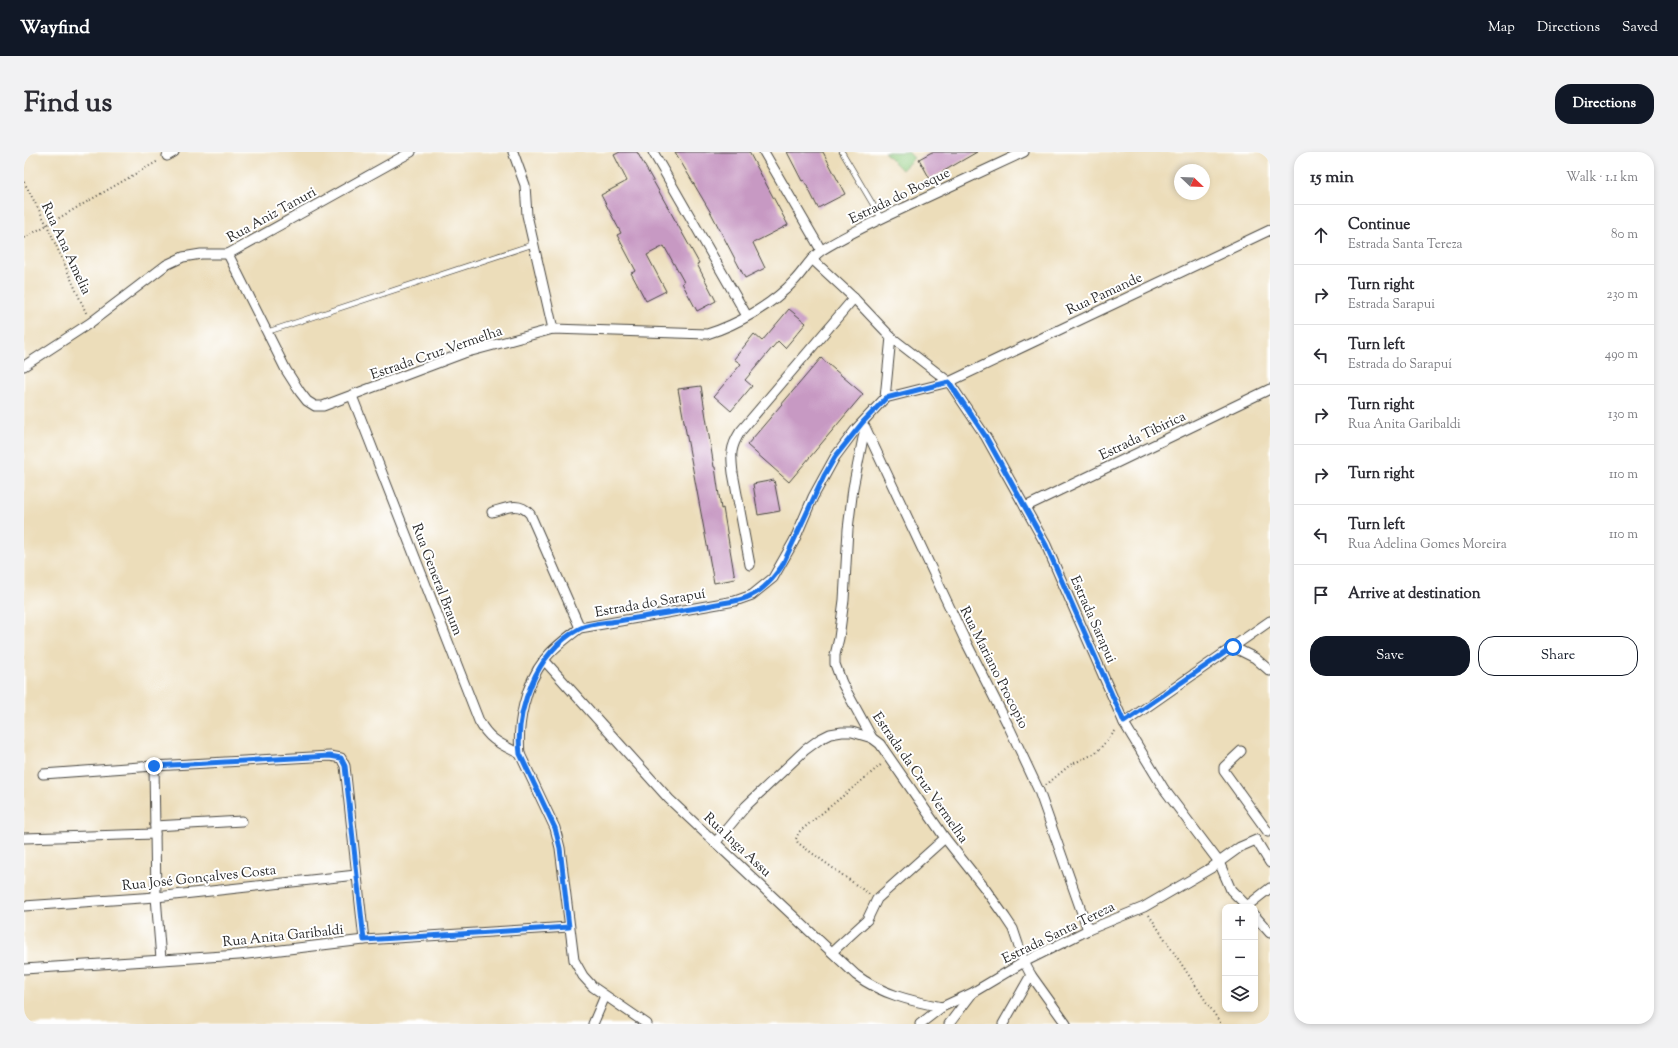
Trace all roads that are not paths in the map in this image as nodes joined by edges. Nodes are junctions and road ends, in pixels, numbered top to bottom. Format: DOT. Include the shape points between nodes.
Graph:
graph roads {
  1 [pos="411,152"];
  2 [pos="513,152"];
  3 [pos="653,152"];
  4 [pos="764,152"];
  5 [pos="842,152"];
  6 [pos="1024,152"];
  7 [pos="881,218"];
  8 [pos="1270,230"];
  9 [pos="534,244"];
  10 [pos="821,250"];
  11 [pos="228,254"];
  12 [pos="812,258"];
  13 [pos="854,298"];
  14 [pos="748,316"];
  15 [pos="553,328"];
  16 [pos="267,332"];
  17 [pos="891,337"];
  18 [pos="24,366"];
  19 [pos="949,382"];
  20 [pos="1270,389"];
  21 [pos="352,396"];
  22 [pos="886,398"];
  23 [pos="864,425"];
  24 [pos="1025,507"];
  25 [pos="492,512"];
  26 [pos="750,565"];
  27 [pos="1270,622"];
  28 [pos="580,628"];
  29 [pos="1233,647"];
  30 [pos="544,660"];
  31 [pos="1270,671"];
  32 [pos="1124,722"];
  33 [pos="872,738"];
  34 [pos="1241,751"];
  35 [pos="520,754"];
  36 [pos="154,766"];
  37 [pos="43,774"];
  38 [pos="242,821"];
  39 [pos="155,830"];
  40 [pos="1269,832"];
  41 [pos="24,838"];
  42 [pos="945,838"];
  43 [pos="1256,840"];
  44 [pos="715,843"];
  45 [pos="1219,862"];
  46 [pos="1270,863"];
  47 [pos="356,875"];
  48 [pos="1270,888"];
  49 [pos="156,897"];
  50 [pos="1244,904"];
  51 [pos="1251,904"];
  52 [pos="24,906"];
  53 [pos="1258,919"];
  54 [pos="569,927"];
  55 [pos="1088,930"];
  56 [pos="1270,933"];
  57 [pos="364,940"];
  58 [pos="832,952"];
  59 [pos="161,959"];
  60 [pos="1024,962"];
  61 [pos="24,969"];
  62 [pos="1031,975"];
  63 [pos="972,994"];
  64 [pos="605,996"];
  65 [pos="942,1007"];
  66 [pos="593,1024"];
  67 [pos="647,1024"];
  68 [pos="920,1024"];
  69 [pos="949,1024"];
  70 [pos="1004,1024"];
  71 [pos="1066,1024"];
  1 -- 11 [label="street, Rua Aniz Tanuri"];
  2 -- 9 [label="street" via="525,185 527,215"];
  3 -- 14 [label="street"];
  4 -- 10 [label="street"];
  5 -- 7 [label="lane"];
  6 -- 7 [label="street, Estrada do Bosque"];
  7 -- 10 [label="street, Estrada do Bosque"];
  8 -- 19 [label="street, Rua Pamande"];
  9 -- 15 [label="street"];
  9 -- 16 [label="lane"];
  10 -- 12 [label="street, Estrada do Bosque"];
  11 -- 16 [label="street, Estrada Cruz Vermelha"];
  11 -- 18 [label="street, Rua Aniz Tanuri" via="183,257 166,265 90,323"];
  12 -- 13 [label="street"];
  12 -- 14 [label="street, Estrada Cruz Vermelha" via="803,272 783,293"];
  13 -- 17 [label="street"];
  13 -- 26 [label="street" via="734,442 731,458"];
  14 -- 15 [label="street, Estrada Cruz Vermelha" via="707,334"];
  15 -- 21 [label="street, Estrada Cruz Vermelha" via="464,354"];
  16 -- 21 [label="street, Estrada Cruz Vermelha" via="286,370 307,401 315,406 324,406"];
  17 -- 19 [label="street"];
  17 -- 22 [label="street"];
  19 -- 22 [label="street"];
  19 -- 24 [label="street, Estrada Sarapui" via="986,437"];
  20 -- 24 [label="street, Estrada Tibirica"];
  21 -- 35 [label="street, Rua General Braum" via="479,720 486,733"];
  22 -- 23 [label="street, Estrada do Sarapuí"];
  23 -- 28 [label="street, Estrada do Sarapuí" via="835,457 813,497 782,566 762,588 736,601"];
  23 -- 33 [label="street, Estrada da Cruz Vermelha" via="848,529 844,600 835,664 842,683"];
  23 -- 55 [label="street, Rua Mariano Procopio" via="1038,791"];
  24 -- 32 [label="street, Estrada Sarapui" via="1046,545"];
  25 -- 28 [label="street" via="515,506 522,507 530,514"];
  27 -- 29 [label="street"];
  28 -- 30 [label="street, Estrada do Sarapuí" via="562,641"];
  29 -- 31 [label="street" via="1255,658"];
  29 -- 32 [label="street"];
  30 -- 35 [label="street, Estrada do Sarapuí" via="528,693 519,726"];
  30 -- 44 [label="street, Rua Inga Assu" via="669,799"];
  32 -- 45 [label="street, Estrada Sarapui" via="1164,789"];
  33 -- 42 [label="street, Estrada da Cruz Vermelha" via="880,744"];
  33 -- 44 [label="street" via="842,732 820,739 746,806"];
  34 -- 40 [label="street" via="1224,767 1224,771"];
  35 -- 54 [label="street, Estrada do Sarapuí" via="555,828 560,848"];
  36 -- 37 [label="street"];
  36 -- 39 [label="street"];
  36 -- 47 [label="street" via="330,756 341,758 345,766"];
  38 -- 39 [label="street"];
  39 -- 41 [label="street"];
  39 -- 49 [label="street"];
  40 -- 43 [label="street"];
  42 -- 58 [label="street" via="877,899 867,920"];
  42 -- 60 [label="street, Estrada da Cruz Vermelha" via="1005,917 1013,930"];
  43 -- 45 [label="street, Estrada Santa Tereza" via="1240,847"];
  43 -- 46 [label="street"];
  44 -- 58 [label="street, Rua Inga Assu"];
  45 -- 50 [label="street, Estrada Sarapui" via="1231,890"];
  45 -- 55 [label="street, Estrada Santa Tereza" via="1144,907"];
  47 -- 49 [label="street, Rua José Gonçalves Costa"];
  47 -- 57 [label="street"];
  48 -- 51 [label="street"];
  49 -- 52 [label="street, Rua José Gonçalves Costa"];
  49 -- 59 [label="street"];
  53 -- 56 [label="street"];
  54 -- 57 [label="street, Rua Anita Garibaldi"];
  54 -- 64 [label="street, Estrada do Sarapuí" via="577,966 588,982"];
  55 -- 60 [label="street, Estrada Santa Tereza"];
  57 -- 59 [label="street, Rua Anita Garibaldi" via="239,955"];
  58 -- 65 [label="street, Rua Inga Assu" via="867,983 912,1001"];
  59 -- 61 [label="street, Rua Anita Garibaldi"];
  60 -- 62 [label="street"];
  60 -- 63 [label="street, Estrada Santa Tereza"];
  62 -- 70 [label="street"];
  62 -- 71 [label="street"];
  63 -- 65 [label="street, Estrada Santa Tereza"];
  63 -- 69 [label="street"];
  64 -- 66 [label="street"];
  64 -- 67 [label="street, Estrada do Sarapuí"];
  65 -- 68 [label="street, Estrada Santa Tereza"];
}
